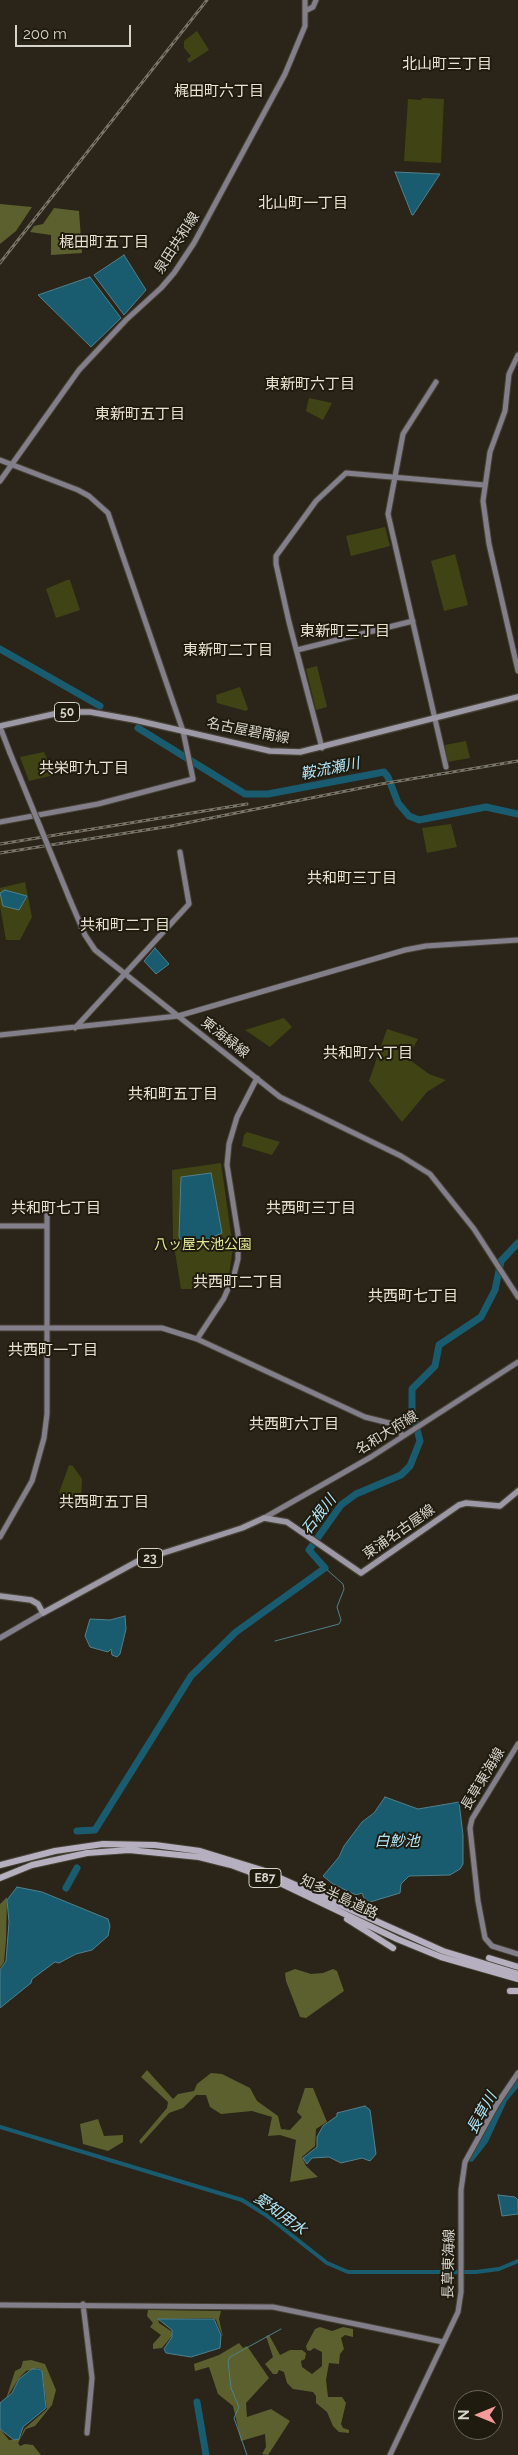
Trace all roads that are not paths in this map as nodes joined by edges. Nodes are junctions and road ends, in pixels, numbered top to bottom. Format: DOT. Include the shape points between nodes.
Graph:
graph roads {
  1 [pos="305,0"];
  2 [pos="316,0"];
  3 [pos="306,10"];
  4 [pos="518,355"];
  5 [pos="436,382"];
  6 [pos="0,460"];
  7 [pos="12,464"];
  8 [pos="395,477"];
  9 [pos="0,481"];
  10 [pos="484,485"];
  11 [pos="413,621"];
  12 [pos="297,650"];
  13 [pos="518,671"];
  14 [pos="518,697"];
  15 [pos="435,718"];
  16 [pos="0,727"];
  17 [pos="183,731"];
  18 [pos="322,748"];
  19 [pos="446,767"];
  20 [pos="0,822"];
  21 [pos="180,852"];
  22 [pos="518,940"];
  23 [pos="124,973"];
  24 [pos="178,1016"];
  25 [pos="75,1028"];
  26 [pos="0,1035"];
  27 [pos="257,1078"];
  28 [pos="47,1204"];
  29 [pos="0,1226"];
  30 [pos="47,1226"];
  31 [pos="518,1297"];
  32 [pos="0,1328"];
  33 [pos="47,1328"];
  34 [pos="197,1339"];
  35 [pos="518,1362"];
  36 [pos="403,1436"];
  37 [pos="518,1491"];
  38 [pos="264,1518"];
  39 [pos="0,1537"];
  40 [pos="0,1596"];
  41 [pos="43,1613"];
  42 [pos="0,1638"];
  43 [pos="518,1744"];
  44 [pos="0,1865"];
  45 [pos="0,1878"];
  46 [pos="284,1879"];
  47 [pos="304,1894"];
  48 [pos="371,1912"];
  49 [pos="393,1948"];
  50 [pos="518,1954"];
  51 [pos="489,1958"];
  52 [pos="518,1966"];
  53 [pos="518,1974"];
  54 [pos="518,1979"];
  55 [pos="510,1991"];
  56 [pos="518,1991"];
  57 [pos="518,2073"];
  58 [pos="83,2304"];
  59 [pos="0,2305"];
  60 [pos="443,2342"];
  61 [pos="87,2433"];
  62 [pos="390,2455"];
  1 -- 3 [label="street, 泉田共和線"];
  2 -- 3 [label="street" via="313,7"];
  3 -- 7 [label="street, 泉田共和線" via="305,26 286,74 186,256 161,288 79,370"];
  4 -- 10 [label="street" via="509,374 505,411 490,452"];
  5 -- 8 [label="street" via="403,434"];
  6 -- 7 [label="street"];
  7 -- 9 [label="street, 泉田共和線"];
  7 -- 17 [label="street" via="78,490 108,513"];
  8 -- 10 [label="street"];
  8 -- 11 [label="street" via="388,514"];
  8 -- 12 [label="street" via="346,473 316,501 276,556"];
  10 -- 13 [label="street" via="483,512"];
  11 -- 12 [label="street"];
  11 -- 15 [label="street"];
  12 -- 18 [label="street"];
  14 -- 15 [label="main road, 名古屋碧南線 / 50"];
  15 -- 18 [label="main road, 名古屋碧南線 / 50"];
  15 -- 19 [label="street"];
  16 -- 17 [label="main road, 名古屋碧南線 / 50" via="48,714 75,711 103,713"];
  16 -- 23 [label="street, 東海緑線, bridge" via="90,944"];
  17 -- 18 [label="main road, 名古屋碧南線 / 50" via="281,753"];
  17 -- 20 [label="street" via="193,779 98,804"];
  21 -- 23 [label="street" via="189,904"];
  22 -- 24 [label="street" via="405,950"];
  23 -- 24 [label="street, 東海緑線"];
  23 -- 25 [label="street"];
  24 -- 25 [label="street"];
  24 -- 27 [label="street, 東海緑線"];
  25 -- 26 [label="street"];
  27 -- 31 [label="street, 東海緑線" via="305,1111 401,1156 430,1174 474,1229"];
  27 -- 34 [label="street" via="237,1117 228,1144 227,1165 238,1234 238,1259 224,1298"];
  28 -- 30 [label="street"];
  29 -- 30 [label="street"];
  30 -- 33 [label="street"];
  32 -- 33 [label="street"];
  33 -- 34 [label="street" via="162,1328"];
  33 -- 39 [label="street" via="44,1438 32,1481"];
  34 -- 36 [label="street" via="365,1417 393,1424"];
  35 -- 36 [label="street, 名和大府線"];
  36 -- 38 [label="street, 名和大府線"];
  37 -- 38 [label="main road, 東浦名古屋線" via="500,1506 459,1505 361,1573 282,1520"];
  38 -- 41 [label="main road, 23" via="138,1561"];
  40 -- 41 [label="main road" via="31,1600"];
  41 -- 42 [label="street"];
  43 -- 50 [label="street, 長草東海線" via="472,1819 470,1828 485,1938 492,1946"];
  44 -- 46 [label="highway, 知多半島道路 / E87" via="68,1848 129,1843 200,1851 247,1864"];
  45 -- 47 [label="highway, 知多半島道路 / E87" via="70,1855 154,1851 230,1865"];
  46 -- 48 [label="highway" via="331,1894"];
  46 -- 53 [label="highway, 知多半島道路 / E87" via="420,1942"];
  47 -- 49 [label="highway" via="318,1906 371,1932"];
  47 -- 54 [label="highway, 知多半島道路 / E87" via="418,1948 461,1964"];
  51 -- 52 [label="highway"];
  55 -- 56 [label="highway"];
  57 -- 60 [label="street, 長草東海線" via="465,2162 461,2190 461,2292 458,2312"];
  58 -- 59 [label="street"];
  58 -- 60 [label="street" via="273,2306"];
  58 -- 61 [label="street" via="92,2378"];
  60 -- 62 [label="street, 長草東海線"];
}
